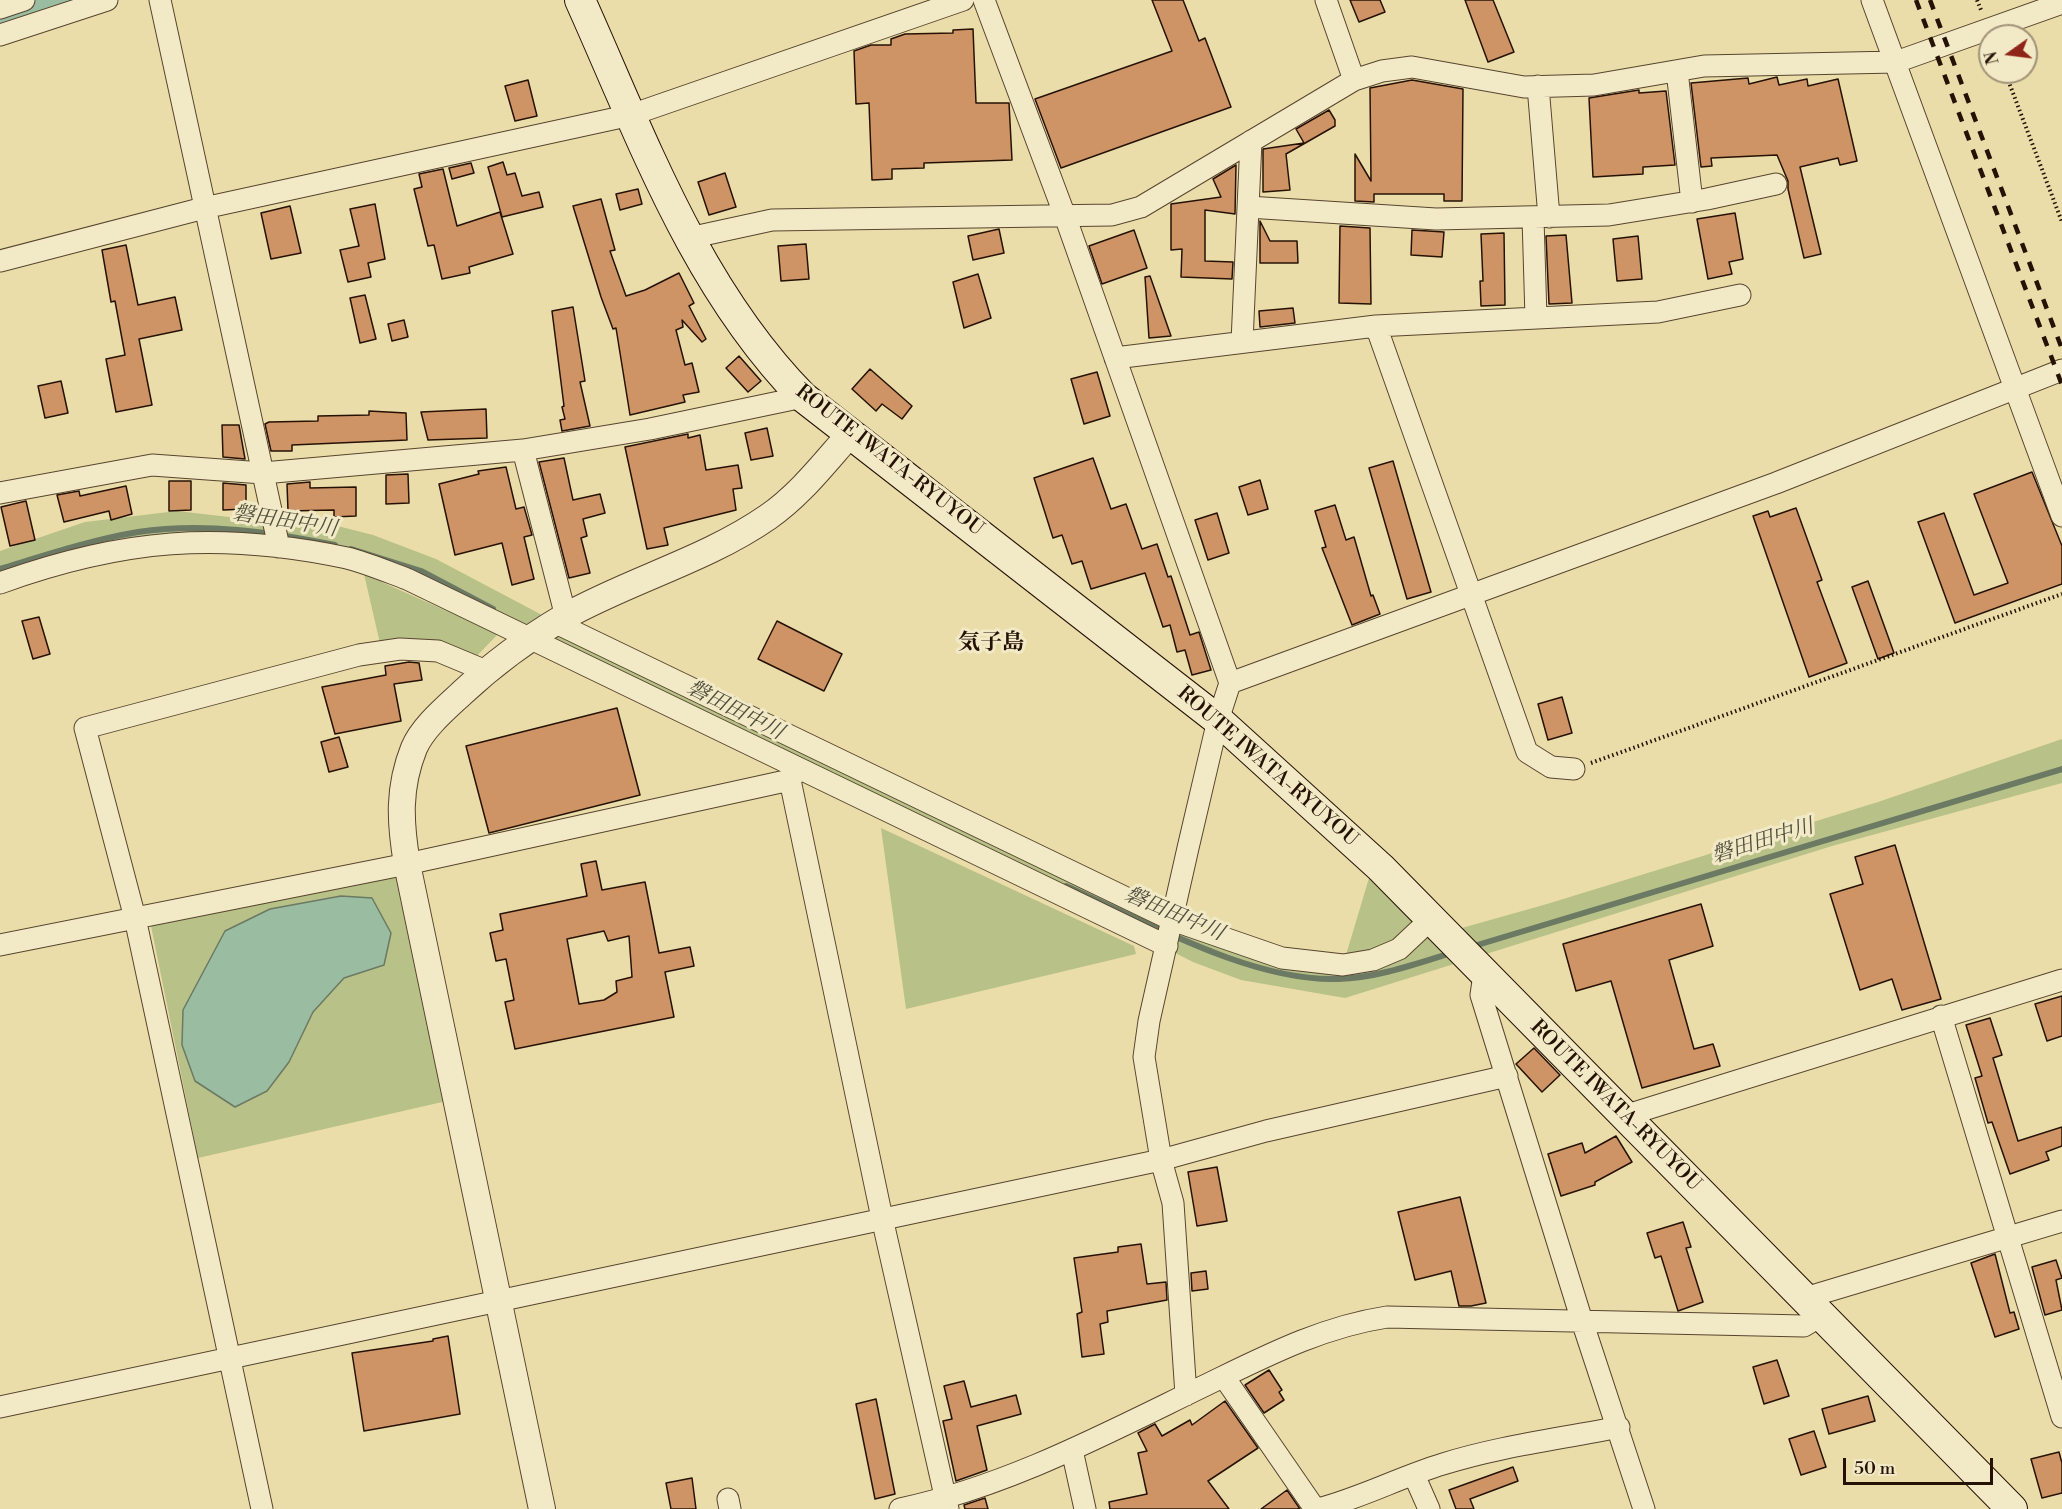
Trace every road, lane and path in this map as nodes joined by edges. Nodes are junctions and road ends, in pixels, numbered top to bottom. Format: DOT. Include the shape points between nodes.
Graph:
graph roads {
  1 [pos="24,0"];
  2 [pos="107,0"];
  3 [pos="159,0"];
  4 [pos="580,0"];
  5 [pos="963,0"];
  6 [pos="984,0"];
  7 [pos="1326,0"];
  8 [pos="1872,0"];
  9 [pos="2062,3"];
  10 [pos="0,9"];
  11 [pos="0,35"];
  12 [pos="1896,62"];
  13 [pos="1677,71"];
  14 [pos="1354,80"];
  15 [pos="2010,84"];
  16 [pos="1538,86"];
  17 [pos="631,115"];
  18 [pos="1251,141"];
  19 [pos="1776,184"];
  20 [pos="1692,202"];
  21 [pos="1248,207"];
  22 [pos="204,208"];
  23 [pos="1065,216"];
  24 [pos="1541,217"];
  25 [pos="2062,222"];
  26 [pos="689,238"];
  27 [pos="0,261"];
  28 [pos="1740,295"];
  29 [pos="1536,318"];
  30 [pos="1376,326"];
  31 [pos="1242,342"];
  32 [pos="1115,358"];
  33 [pos="2062,370"];
  34 [pos="2014,388"];
  35 [pos="803,397"];
  36 [pos="851,433"];
  37 [pos="524,450"];
  38 [pos="263,473"];
  39 [pos="0,493"];
  40 [pos="2062,516"];
  41 [pos="279,547"];
  42 [pos="0,583"];
  43 [pos="2062,594"];
  44 [pos="1470,596"];
  45 [pos="547,628"];
  46 [pos="486,671"];
  47 [pos="1230,683"];
  48 [pos="1218,720"];
  49 [pos="1574,769"];
  50 [pos="794,774"];
  51 [pos="407,864"];
  52 [pos="135,918"];
  53 [pos="1431,919"];
  54 [pos="1172,920"];
  55 [pos="0,945"];
  56 [pos="1167,946"];
  57 [pos="1484,974"];
  58 [pos="2062,980"];
  59 [pos="1941,1017"];
  60 [pos="1506,1076"];
  61 [pos="1624,1116"];
  62 [pos="1161,1160"];
  63 [pos="882,1218"];
  64 [pos="2062,1221"];
  65 [pos="2008,1237"];
  66 [pos="499,1299"];
  67 [pos="1814,1307"];
  68 [pos="1582,1321"];
  69 [pos="230,1357"];
  70 [pos="1224,1377"];
  71 [pos="1186,1395"];
  72 [pos="0,1407"];
  73 [pos="2062,1418"];
  74 [pos="1619,1427"];
  75 [pos="1072,1449"];
  76 [pos="1414,1475"];
  77 [pos="947,1504"];
  78 [pos="262,1509"];
  79 [pos="542,1509"];
  80 [pos="900,1509"];
  81 [pos="1085,1509"];
  82 [pos="1316,1509"];
  83 [pos="1429,1509"];
  84 [pos="1644,1509"];
  85 [pos="2012,1509"];
  1 -- 10 [label="street"];
  2 -- 11 [label="street"];
  3 -- 22 [label="street"];
  4 -- 17 [label="main road, ROUTE IWATA-RYUYOU"];
  5 -- 17 [label="street"];
  6 -- 23 [label="street"];
  7 -- 14 [label="street"];
  8 -- 12 [label="street"];
  9 -- 12 [label="street"];
  12 -- 13 [label="street" via="1704,66"];
  12 -- 34 [label="street"];
  13 -- 16 [label="street" via="1594,85"];
  13 -- 20 [label="street"];
  14 -- 16 [label="street" via="1412,67 1524,87"];
  14 -- 18 [label="street"];
  15 -- 25 [label="path"];
  16 -- 24 [label="street"];
  17 -- 22 [label="street"];
  17 -- 26 [label="main road, ROUTE IWATA-RYUYOU"];
  18 -- 21 [label="street"];
  18 -- 23 [label="street" via="1141,207 1112,215"];
  19 -- 20 [label="street"];
  20 -- 24 [label="street" via="1609,215"];
  21 -- 24 [label="street" via="1436,219"];
  21 -- 31 [label="street"];
  22 -- 27 [label="street"];
  22 -- 38 [label="street"];
  23 -- 26 [label="street" via="772,220"];
  23 -- 32 [label="street"];
  24 -- 29 [label="street"];
  26 -- 35 [label="main road, ROUTE IWATA-RYUYOU" via="713,283 748,334"];
  28 -- 29 [label="street" via="1658,312"];
  29 -- 30 [label="street"];
  30 -- 31 [label="street"];
  30 -- 44 [label="street"];
  31 -- 32 [label="street"];
  32 -- 47 [label="street"];
  33 -- 34 [label="street"];
  34 -- 40 [label="street"];
  34 -- 44 [label="street" via="1776,483"];
  35 -- 36 [label="main road, ROUTE IWATA-RYUYOU"];
  35 -- 37 [label="street"];
  36 -- 45 [label="street" via="794,497 768,518"];
  36 -- 48 [label="main road, ROUTE IWATA-RYUYOU"];
  37 -- 38 [label="street"];
  37 -- 45 [label="street"];
  38 -- 39 [label="street" via="152,465"];
  38 -- 41 [label="street"];
  41 -- 42 [label="street" via="214,541 159,543 102,553"];
  41 -- 45 [label="street" via="348,558"];
  43 -- 49 [label="path"];
  44 -- 47 [label="street"];
  44 -- 49 [label="street" via="1527,752 1551,766"];
  45 -- 46 [label="street"];
  45 -- 50 [label="street"];
  45 -- 54 [label="street"];
  46 -- 51 [label="street" via="442,712 415,746 404,782 400,820"];
  46 -- 52 [label="street" via="438,651 372,653 85,728"];
  47 -- 48 [label="street"];
  48 -- 53 [label="main road, ROUTE IWATA-RYUYOU" via="1381,868"];
  48 -- 54 [label="street"];
  50 -- 51 [label="street"];
  50 -- 56 [label="street"];
  50 -- 63 [label="street"];
  51 -- 52 [label="street"];
  51 -- 66 [label="street"];
  52 -- 55 [label="street"];
  52 -- 69 [label="street"];
  53 -- 54 [label="street" via="1399,949 1373,960 1343,965 1290,960"];
  53 -- 57 [label="main road, ROUTE IWATA-RYUYOU"];
  54 -- 56 [label="street"];
  56 -- 62 [label="street" via="1144,1057"];
  57 -- 60 [label="street" via="1481,995"];
  57 -- 61 [label="main road, ROUTE IWATA-RYUYOU"];
  58 -- 59 [label="street"];
  59 -- 61 [label="street"];
  59 -- 65 [label="street"];
  60 -- 62 [label="street" via="1266,1131"];
  60 -- 68 [label="street"];
  61 -- 67 [label="main road, ROUTE IWATA-RYUYOU"];
  62 -- 63 [label="street"];
  62 -- 71 [label="street" via="1173,1203"];
  63 -- 66 [label="street"];
  63 -- 77 [label="street"];
  64 -- 65 [label="street"];
  65 -- 67 [label="street"];
  65 -- 73 [label="street"];
  66 -- 69 [label="street"];
  66 -- 79 [label="street"];
  67 -- 68 [label="street" via="1804,1326"];
  67 -- 85 [label="main road, ROUTE IWATA-RYUYOU"];
  68 -- 70 [label="street" via="1372,1319 1313,1335"];
  68 -- 74 [label="street"];
  69 -- 72 [label="street"];
  69 -- 78 [label="street"];
  70 -- 71 [label="street"];
  70 -- 82 [label="street"];
  71 -- 75 [label="street"];
  74 -- 76 [label="street" via="1473,1455"];
  74 -- 84 [label="street"];
  75 -- 77 [label="street"];
  75 -- 81 [label="street"];
  76 -- 82 [label="street" via="1348,1502"];
  76 -- 83 [label="street"];
  77 -- 80 [label="street"];
}
